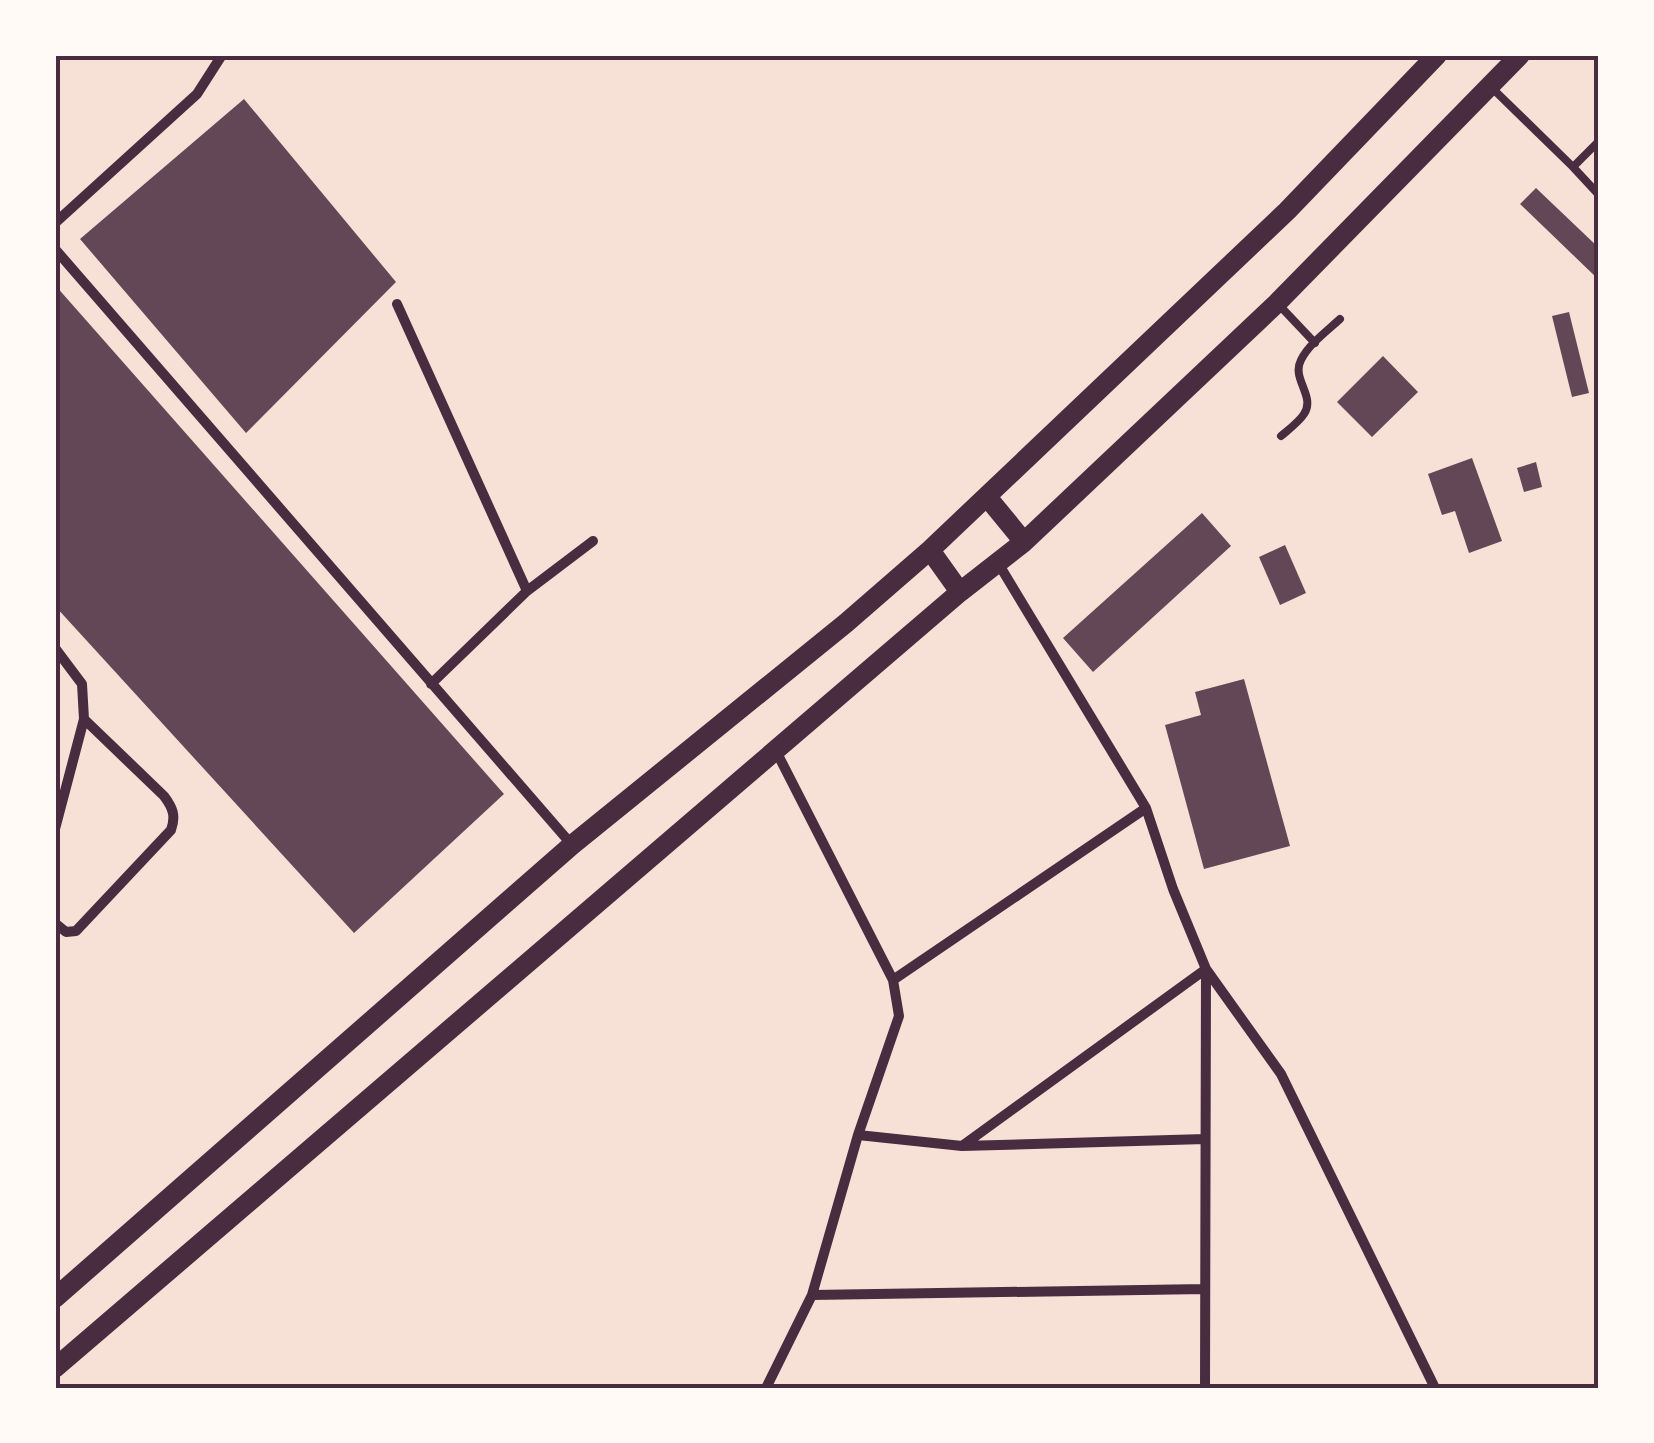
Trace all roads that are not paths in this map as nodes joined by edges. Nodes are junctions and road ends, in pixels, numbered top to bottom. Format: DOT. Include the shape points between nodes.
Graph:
graph roads {
  1 [pos="222,55"];
  2 [pos="1438,55"];
  3 [pos="1520,55"];
  4 [pos="1490,85"];
  5 [pos="1599,141"];
  6 [pos="1573,168"];
  7 [pos="1599,195"];
  8 [pos="55,222"];
  9 [pos="55,250"];
  10 [pos="1277,303"];
  11 [pos="397,304"];
  12 [pos="1340,319"];
  13 [pos="1315,343"];
  14 [pos="1281,436"];
  15 [pos="988,498"];
  16 [pos="593,541"];
  17 [pos="1024,542"];
  18 [pos="930,550"];
  19 [pos="998,562"];
  20 [pos="527,590"];
  21 [pos="960,592"];
  22 [pos="55,648"];
  23 [pos="431,684"];
  24 [pos="84,719"];
  25 [pos="776,750"];
  26 [pos="1146,808"];
  27 [pos="55,829"];
  28 [pos="572,845"];
  29 [pos="55,923"];
  30 [pos="1206,969"];
  31 [pos="893,980"];
  32 [pos="858,1135"];
  33 [pos="1205,1139"];
  34 [pos="962,1146"];
  35 [pos="1206,1290"];
  36 [pos="812,1295"];
  37 [pos="55,1298"];
  38 [pos="55,1368"];
  39 [pos="766,1388"];
  40 [pos="1205,1388"];
  41 [pos="1436,1388"];
  1 -- 8 [label="street" via="198,94"];
  2 -- 15 [label="main road"];
  3 -- 4 [label="main road"];
  4 -- 6 [label="lane"];
  4 -- 10 [label="main road"];
  5 -- 6 [label="lane"];
  6 -- 7 [label="lane"];
  9 -- 23 [label="street"];
  10 -- 13 [label="lane"];
  10 -- 17 [label="main road"];
  11 -- 20 [label="street"];
  12 -- 13 [label="lane"];
  13 -- 14 [label="lane" via="1298,373 1307,407"];
  15 -- 17 [label="main road"];
  15 -- 18 [label="main road"];
  16 -- 20 [label="street"];
  17 -- 19 [label="main road"];
  18 -- 21 [label="main road"];
  18 -- 28 [label="main road"];
  19 -- 21 [label="main road"];
  19 -- 26 [label="street"];
  20 -- 23 [label="street"];
  21 -- 25 [label="main road"];
  22 -- 24 [label="street" via="82,684"];
  23 -- 28 [label="street"];
  24 -- 27 [label="street"];
  24 -- 29 [label="street" via="164,796 174,820 172,830 76,930 66,932"];
  25 -- 31 [label="street"];
  25 -- 38 [label="main road"];
  26 -- 30 [label="street"];
  26 -- 31 [label="street"];
  28 -- 37 [label="main road"];
  30 -- 33 [label="street"];
  30 -- 34 [label="street"];
  30 -- 41 [label="street" via="1281,1074"];
  31 -- 32 [label="street" via="898,1016"];
  32 -- 34 [label="street"];
  32 -- 36 [label="street"];
  33 -- 34 [label="street"];
  33 -- 35 [label="street"];
  35 -- 36 [label="street"];
  35 -- 40 [label="street"];
  36 -- 39 [label="street"];
}
